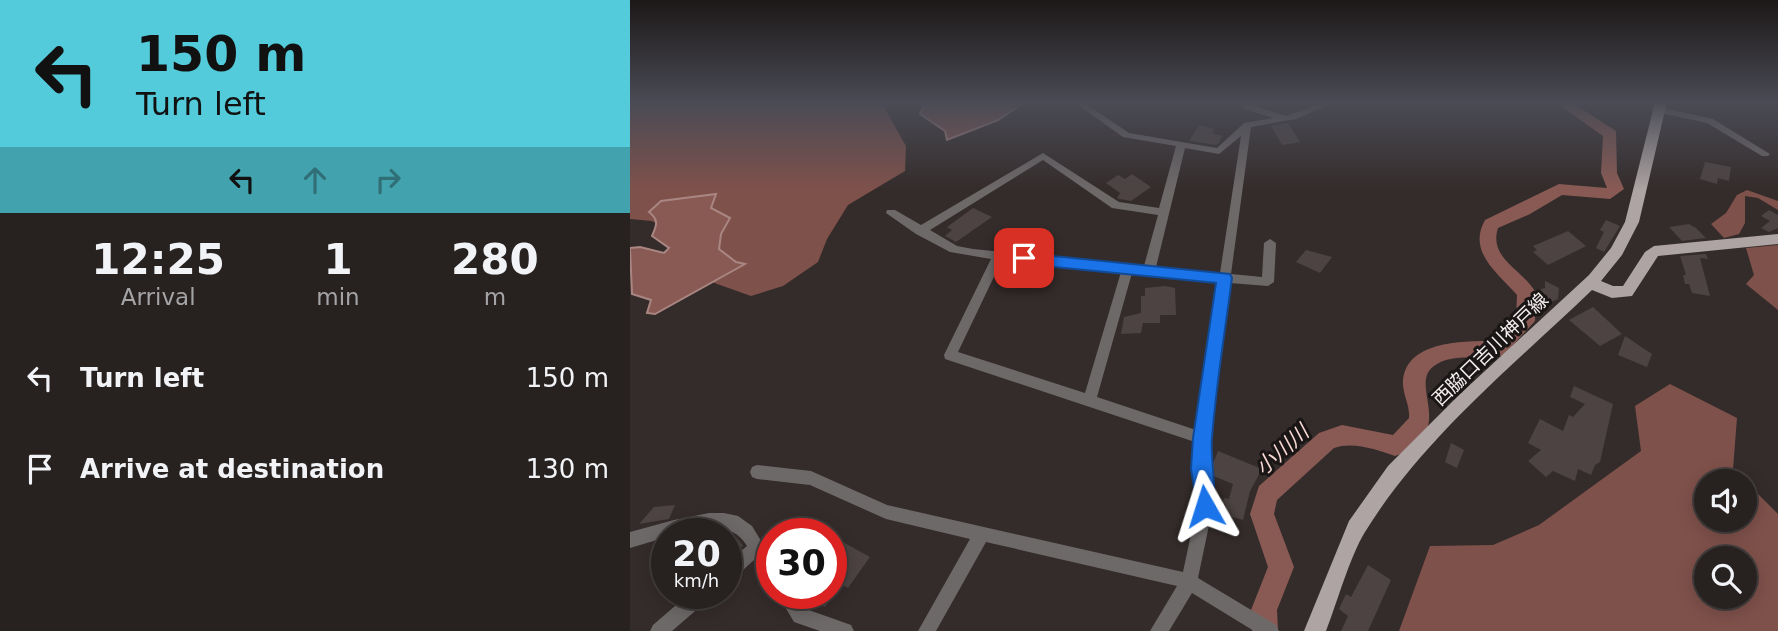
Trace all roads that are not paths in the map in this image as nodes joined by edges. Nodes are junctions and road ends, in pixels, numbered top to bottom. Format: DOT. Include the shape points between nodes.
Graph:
graph roads {
  1 [pos="1121,131"];
  2 [pos="1240,131"];
  3 [pos="1246,131"];
  4 [pos="1654,131"];
  5 [pos="1727,131"];
  6 [pos="1181,144"];
  7 [pos="1765,154"];
  8 [pos="1162,212"];
  9 [pos="891,213"];
  10 [pos="920,231"];
  11 [pos="1778,239"];
  12 [pos="1270,243"];
  13 [pos="998,256"];
  14 [pos="1128,268"];
  15 [pos="1149,270"];
  16 [pos="1225,278"];
  17 [pos="1589,283"];
  18 [pos="1089,401"];
  19 [pos="1202,438"];
  20 [pos="757,472"];
  21 [pos="981,535"];
  22 [pos="630,540"];
  23 [pos="755,550"];
  24 [pos="742,561"];
  25 [pos="1189,582"];
  26 [pos="684,609"];
  27 [pos="795,609"];
  28 [pos="1247,618"];
  29 [pos="659,631"];
  30 [pos="845,631"];
  31 [pos="928,631"];
  32 [pos="1159,631"];
  33 [pos="1270,631"];
  34 [pos="1315,631"];
  1 -- 6 [label="street"];
  2 -- 6 [label="street" via="1219,151"];
  3 -- 16 [label="street"];
  4 -- 17 [label="main road, 西脇口吉川神戸線" via="1632,222 1617,251"];
  5 -- 7 [label="street"];
  6 -- 8 [label="street"];
  8 -- 10 [label="street" via="1116,205 1043,156"];
  8 -- 15 [label="street"];
  9 -- 10 [label="street"];
  10 -- 13 [label="street" via="954,249"];
  11 -- 17 [label="main road" via="1654,251 1627,292"];
  12 -- 16 [label="street" via="1268,282"];
  13 -- 14 [label="street"];
  13 -- 18 [label="street" via="950,355"];
  14 -- 15 [label="street"];
  14 -- 18 [label="street"];
  15 -- 16 [label="street"];
  16 -- 19 [label="street"];
  17 -- 34 [label="main road, 西脇口吉川神戸線" via="1395,472 1356,528"];
  18 -- 19 [label="street"];
  19 -- 25 [label="street" via="1205,506"];
  20 -- 21 [label="street" via="811,478 886,512"];
  21 -- 25 [label="street"];
  21 -- 31 [label="street"];
  22 -- 23 [label="street" via="720,518 747,531"];
  23 -- 24 [label="street"];
  25 -- 28 [label="street"];
  25 -- 32 [label="street"];
  26 -- 29 [label="street"];
  27 -- 30 [label="street" via="800,616"];
  28 -- 33 [label="street"];
}
